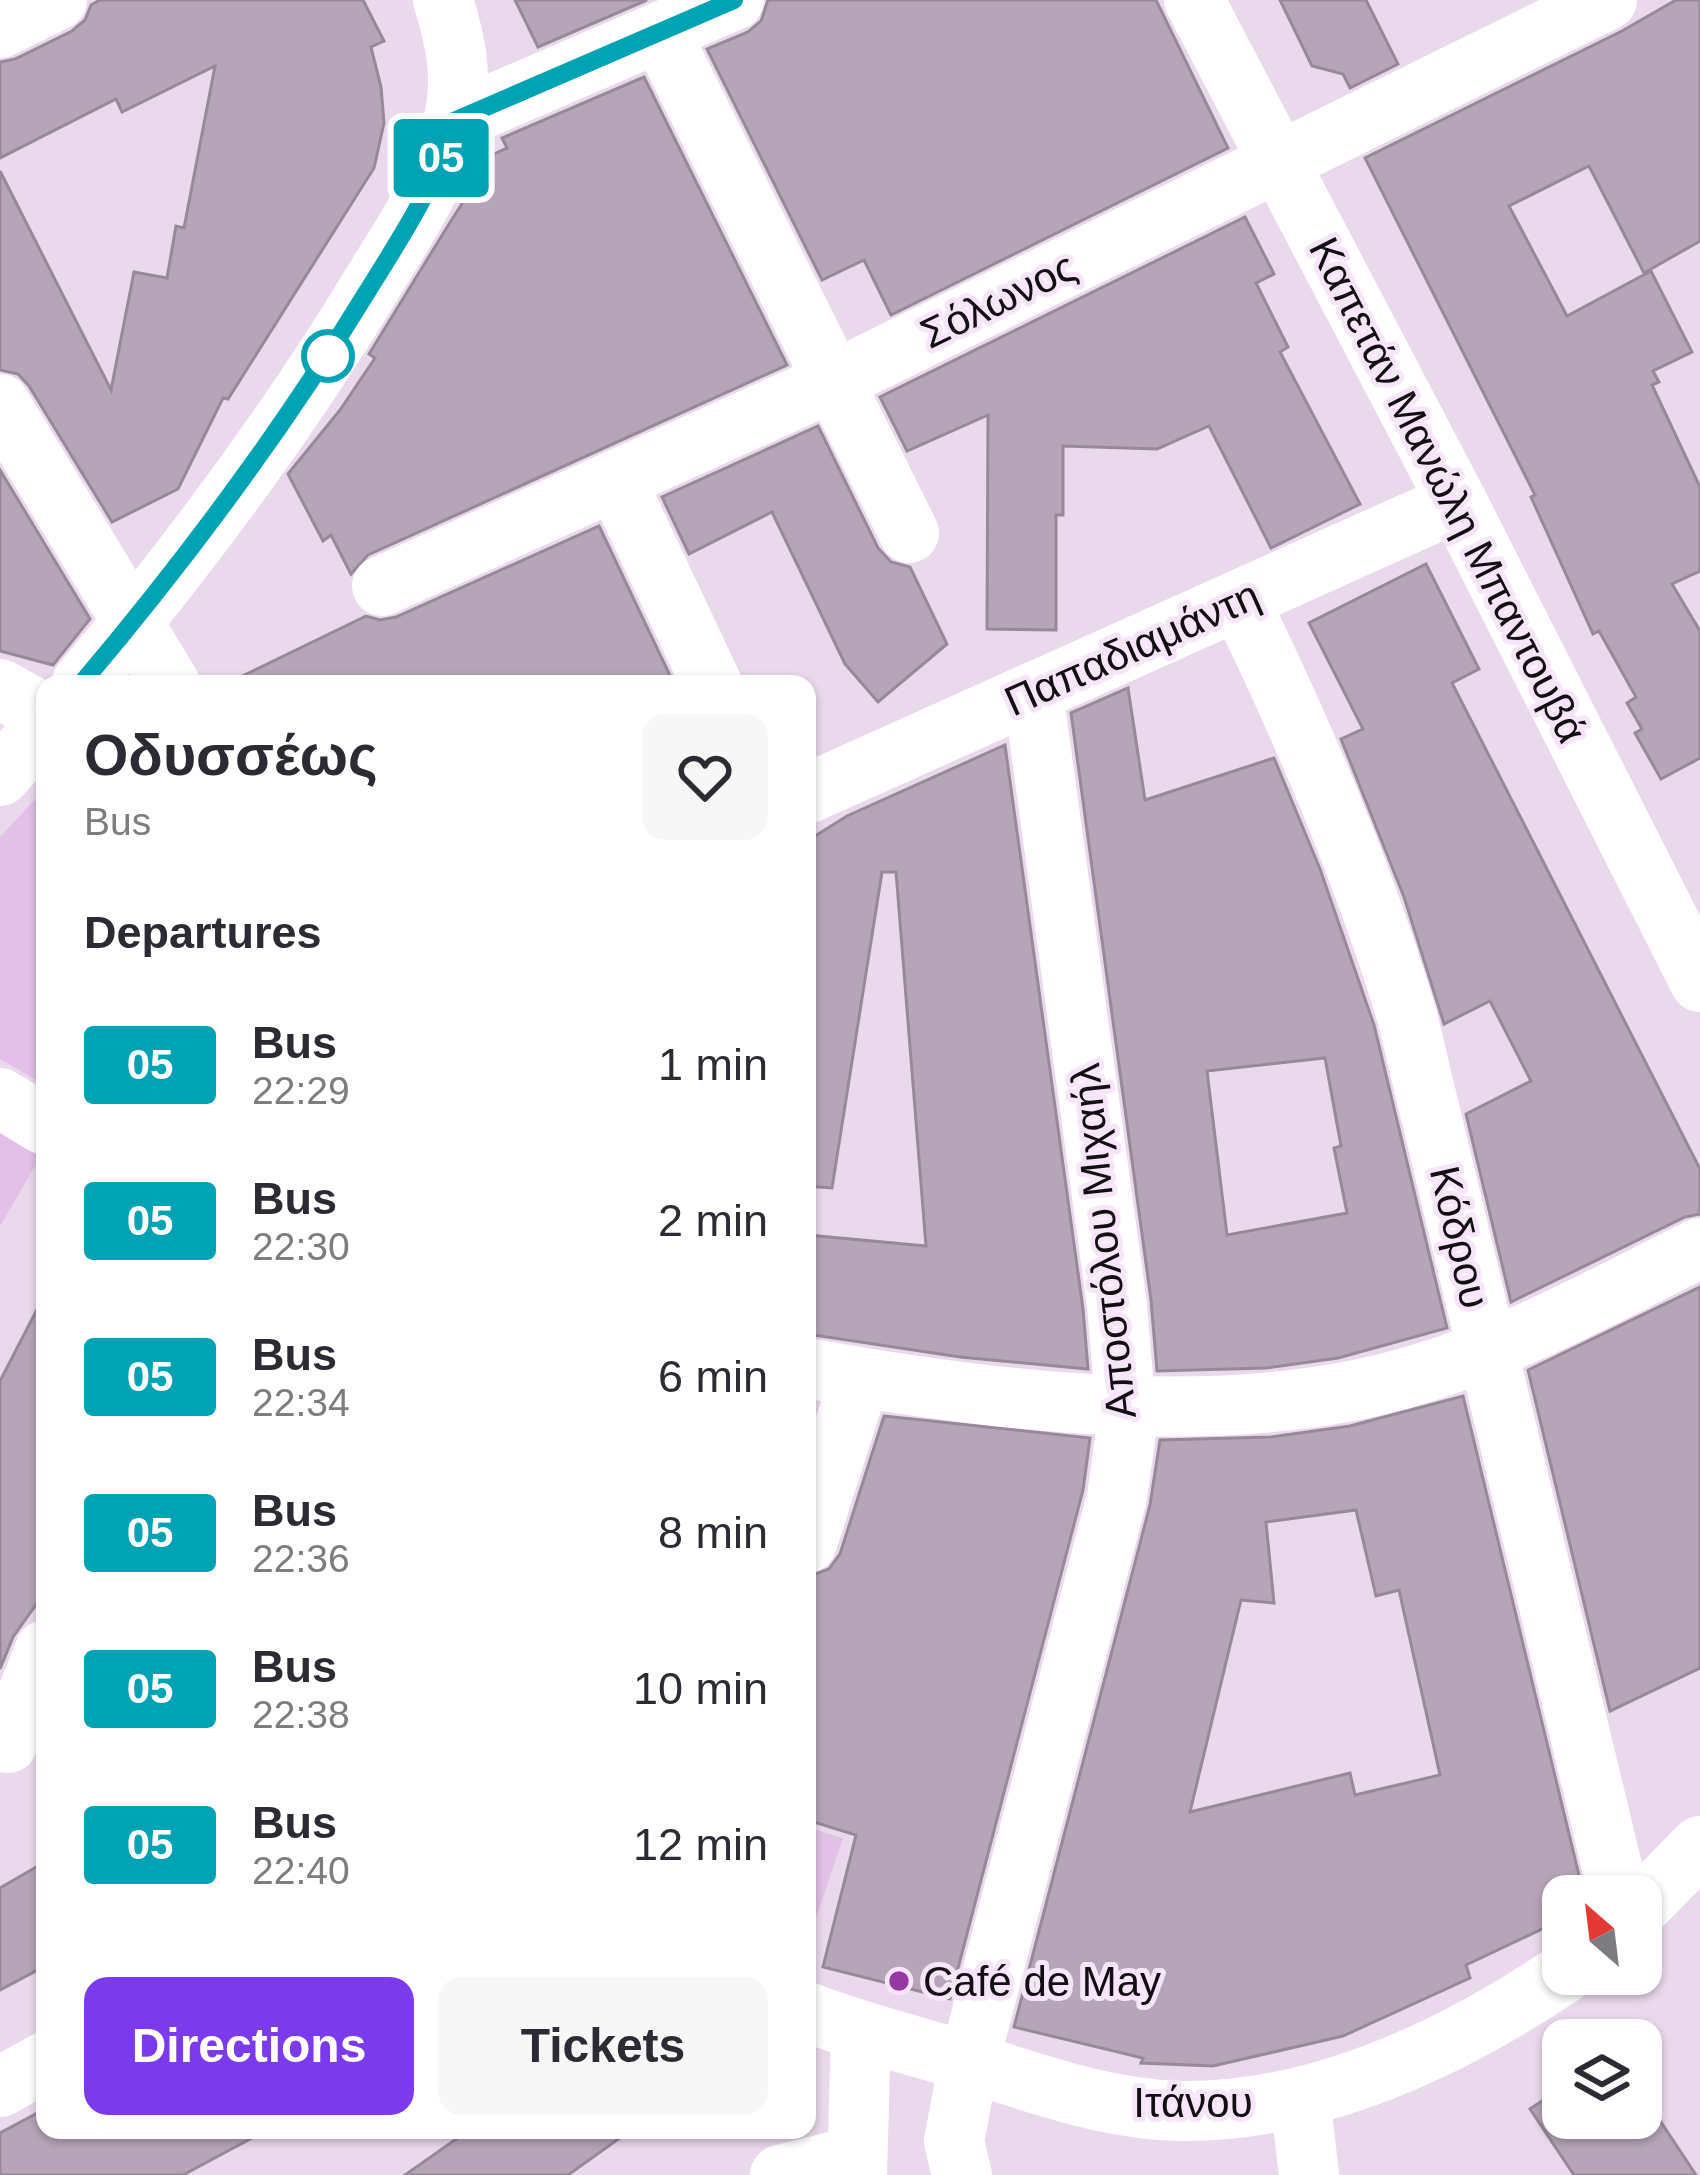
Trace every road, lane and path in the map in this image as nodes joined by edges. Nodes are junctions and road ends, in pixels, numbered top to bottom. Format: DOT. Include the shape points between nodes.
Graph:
graph roads {
  1 [pos="57,0"];
  2 [pos="442,0"];
  3 [pos="734,0"];
  4 [pos="1193,0"];
  5 [pos="1606,0"];
  6 [pos="0,28"];
  7 [pos="661,34"];
  8 [pos="454,121"];
  9 [pos="1278,161"];
  10 [pos="832,382"];
  11 [pos="0,404"];
  12 [pos="616,481"];
  13 [pos="1457,502"];
  14 [pos="909,532"];
  15 [pos="382,586"];
  16 [pos="1239,600"];
  17 [pos="134,621"];
  18 [pos="89,675"];
  19 [pos="165,675"];
  20 [pos="708,675"];
  21 [pos="0,689"];
  22 [pos="1033,692"];
  23 [pos="36,710"];
  24 [pos="36,736"];
  25 [pos="0,776"];
  26 [pos="816,790"];
  27 [pos="1700,982"];
  28 [pos="0,1098"];
  29 [pos="36,1120"];
  30 [pos="1700,1248"];
  31 [pos="1488,1350"];
  32 [pos="833,1373"];
  33 [pos="1126,1406"];
  34 [pos="816,1484"];
  35 [pos="36,1682"];
  36 [pos="18,1746"];
  37 [pos="1700,1846"];
  38 [pos="1614,1875"];
  39 [pos="1662,1885"];
  40 [pos="1542,1986"];
  41 [pos="834,2021"];
  42 [pos="969,2062"];
  43 [pos="36,2067"];
  44 [pos="0,2087"];
  45 [pos="1300,2097"];
  46 [pos="857,2166"];
  47 [pos="780,2175"];
  48 [pos="962,2175"];
  49 [pos="1309,2175"];
  1 -- 6 [label="street"];
  2 -- 8 [label="street" via="459,67"];
  3 -- 7 [label="street"];
  4 -- 9 [label="street, Καπετάν Μανώλη Μπαντουβά"];
  5 -- 9 [label="street, Σόλωνος"];
  7 -- 8 [label="street"];
  7 -- 10 [label="street"];
  8 -- 17 [label="street" via="416,211 336,344"];
  9 -- 10 [label="street, Σόλωνος"];
  9 -- 13 [label="street, Καπετάν Μανώλη Μπαντουβά"];
  10 -- 12 [label="street, Σόλωνος"];
  10 -- 14 [label="street"];
  11 -- 17 [label="street"];
  12 -- 15 [label="street, Σόλωνος"];
  12 -- 20 [label="street"];
  13 -- 16 [label="street, Παπαδιαμάντη"];
  13 -- 27 [label="street, Καπετάν Μανώλη Μπαντουβά"];
  16 -- 22 [label="street, Παπαδιαμάντη"];
  16 -- 31 [label="street, Κόδρου" via="1308,741 1384,940"];
  17 -- 18 [label="street"];
  17 -- 19 [label="street"];
  21 -- 23 [label="street"];
  22 -- 26 [label="street, Παπαδιαμάντη"];
  22 -- 33 [label="street, Αποστόλου Μιχαήλ"];
  24 -- 25 [label="street"];
  28 -- 29 [label="street"];
  30 -- 31 [label="street"];
  31 -- 33 [label="street" via="1342,1392 1225,1406"];
  31 -- 38 [label="street, Κόδρου"];
  32 -- 33 [label="street"];
  32 -- 34 [label="street"];
  33 -- 42 [label="street, Αποστόλου Μιχαήλ" via="1117,1497"];
  35 -- 36 [label="street"];
  37 -- 39 [label="street"];
  40 -- 45 [label="street, Ιτάνου" via="1444,2044"];
  41 -- 42 [label="street, Ιτάνου"];
  41 -- 46 [label="street"];
  42 -- 45 [label="street, Ιτάνου" via="1147,2109"];
  42 -- 48 [label="street, Αποστόλου Μιχαήλ" via="954,2141"];
  43 -- 44 [label="street"];
  45 -- 49 [label="street"];
  46 -- 47 [label="street"];
}
